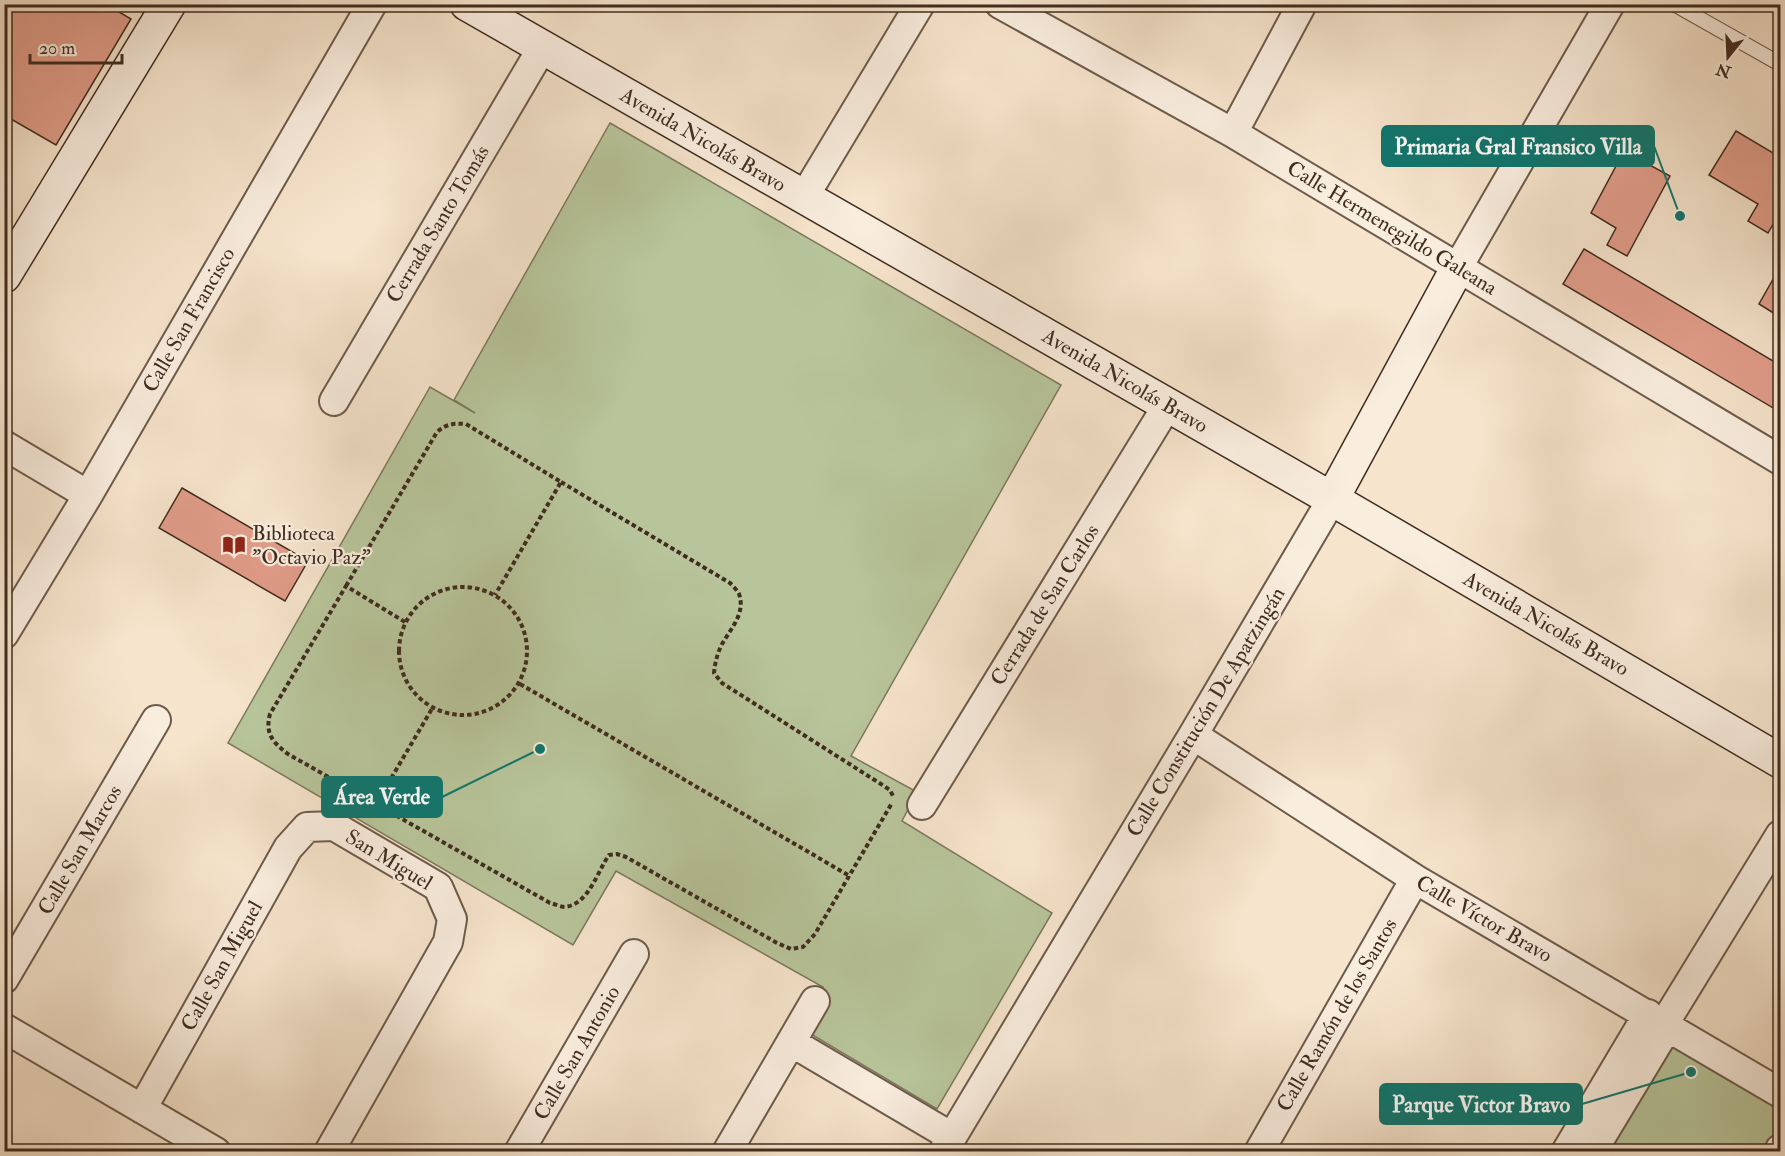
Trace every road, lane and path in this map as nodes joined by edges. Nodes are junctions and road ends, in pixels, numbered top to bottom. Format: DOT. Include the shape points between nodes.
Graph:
graph roads {
  1 [pos="169,4"];
  2 [pos="372,4"];
  3 [pos="467,4"];
  4 [pos="920,4"];
  5 [pos="1000,4"];
  6 [pos="1302,4"];
  7 [pos="1610,4"];
  8 [pos="1674,4"];
  9 [pos="542,48"];
  10 [pos="1780,64"];
  11 [pos="1233,133"];
  12 [pos="804,197"];
  13 [pos="1458,267"];
  14 [pos="4,276"];
  15 [pos="334,401"];
  16 [pos="1167,406"];
  17 [pos="4,445"];
  18 [pos="1780,460"];
  19 [pos="561,482"];
  20 [pos="88,495"];
  21 [pos="1332,499"];
  22 [pos="346,586"];
  23 [pos="495,595"];
  24 [pos="405,622"];
  25 [pos="4,634"];
  26 [pos="520,683"];
  27 [pos="433,707"];
  28 [pos="156,720"];
  29 [pos="1193,735"];
  30 [pos="1780,761"];
  31 [pos="376,804"];
  32 [pos="922,805"];
  33 [pos="307,827"];
  34 [pos="1780,835"];
  35 [pos="848,875"];
  36 [pos="1415,879"];
  37 [pos="634,954"];
  38 [pos="4,980"];
  39 [pos="815,1001"];
  40 [pos="1660,1022"];
  41 [pos="4,1028"];
  42 [pos="791,1042"];
  43 [pos="1780,1093"];
  44 [pos="142,1108"];
  45 [pos="947,1144"];
  46 [pos="216,1152"];
  47 [pos="329,1152"];
  48 [pos="519,1152"];
  49 [pos="727,1152"];
  50 [pos="1259,1152"];
  51 [pos="1566,1152"];
  52 [pos="1593,1152"];
  1 -- 14 [label="street"];
  2 -- 20 [label="street, Calle San Francisco"];
  3 -- 9 [label="street, Avenida Nicolás Bravo"];
  4 -- 12 [label="street"];
  5 -- 11 [label="street, Calle Hermenegildo Galeana"];
  6 -- 11 [label="street"];
  7 -- 13 [label="street"];
  8 -- 10 [label="lane"];
  9 -- 12 [label="street, Avenida Nicolás Bravo"];
  9 -- 15 [label="street, Cerrada Santo Tomás"];
  11 -- 13 [label="street, Calle Hermenegildo Galeana"];
  12 -- 16 [label="street, Avenida Nicolás Bravo"];
  13 -- 18 [label="street, Calle Hermenegildo Galeana"];
  13 -- 21 [label="street, Calle Constitución De Apatzingán"];
  16 -- 21 [label="street, Avenida Nicolás Bravo"];
  16 -- 32 [label="street, Cerrada de San Carlos"];
  17 -- 20 [label="street"];
  19 -- 22 [label="path" via="466,424 444,425 436,432"];
  19 -- 23 [label="path"];
  19 -- 35 [label="path" via="730,583 739,594 741,610 715,660 714,673 722,683 890,790 894,800"];
  20 -- 25 [label="street, Calle San Francisco"];
  21 -- 29 [label="street, Calle Constitución De Apatzingán"];
  21 -- 30 [label="street, Avenida Nicolás Bravo"];
  22 -- 24 [label="path"];
  22 -- 31 [label="path" via="270,714 268,732 273,743 288,754"];
  23 -- 24 [label="path" via="465,585 442,589 424,598"];
  23 -- 26 [label="path" via="520,619 528,640 527,663"];
  24 -- 27 [label="path" via="398,651 401,672 411,690"];
  26 -- 27 [label="path" via="505,700 485,712 465,715"];
  26 -- 35 [label="path"];
  27 -- 31 [label="path"];
  28 -- 38 [label="street, Calle San Marcos"];
  29 -- 36 [label="street, Calle Víctor Bravo"];
  29 -- 45 [label="street, Calle Constitución De Apatzingán"];
  31 -- 35 [label="path" via="550,903 564,907 587,894 609,855 617,854 791,949 803,947 815,934"];
  33 -- 44 [label="street, Calle San Miguel" via="288,848"];
  33 -- 47 [label="street, San Miguel" via="334,826 438,887 452,919 448,942"];
  34 -- 40 [label="street"];
  36 -- 40 [label="street, Calle Víctor Bravo"];
  36 -- 50 [label="street, Calle Ramón de los Santos"];
  37 -- 48 [label="street, Calle San Antonio"];
  39 -- 42 [label="street"];
  40 -- 43 [label="street, Calle Víctor Bravo"];
  40 -- 51 [label="street"];
  40 -- 52 [label="street"];
  41 -- 44 [label="street"];
  42 -- 45 [label="street"];
  42 -- 49 [label="street"];
  44 -- 46 [label="street"];
}
